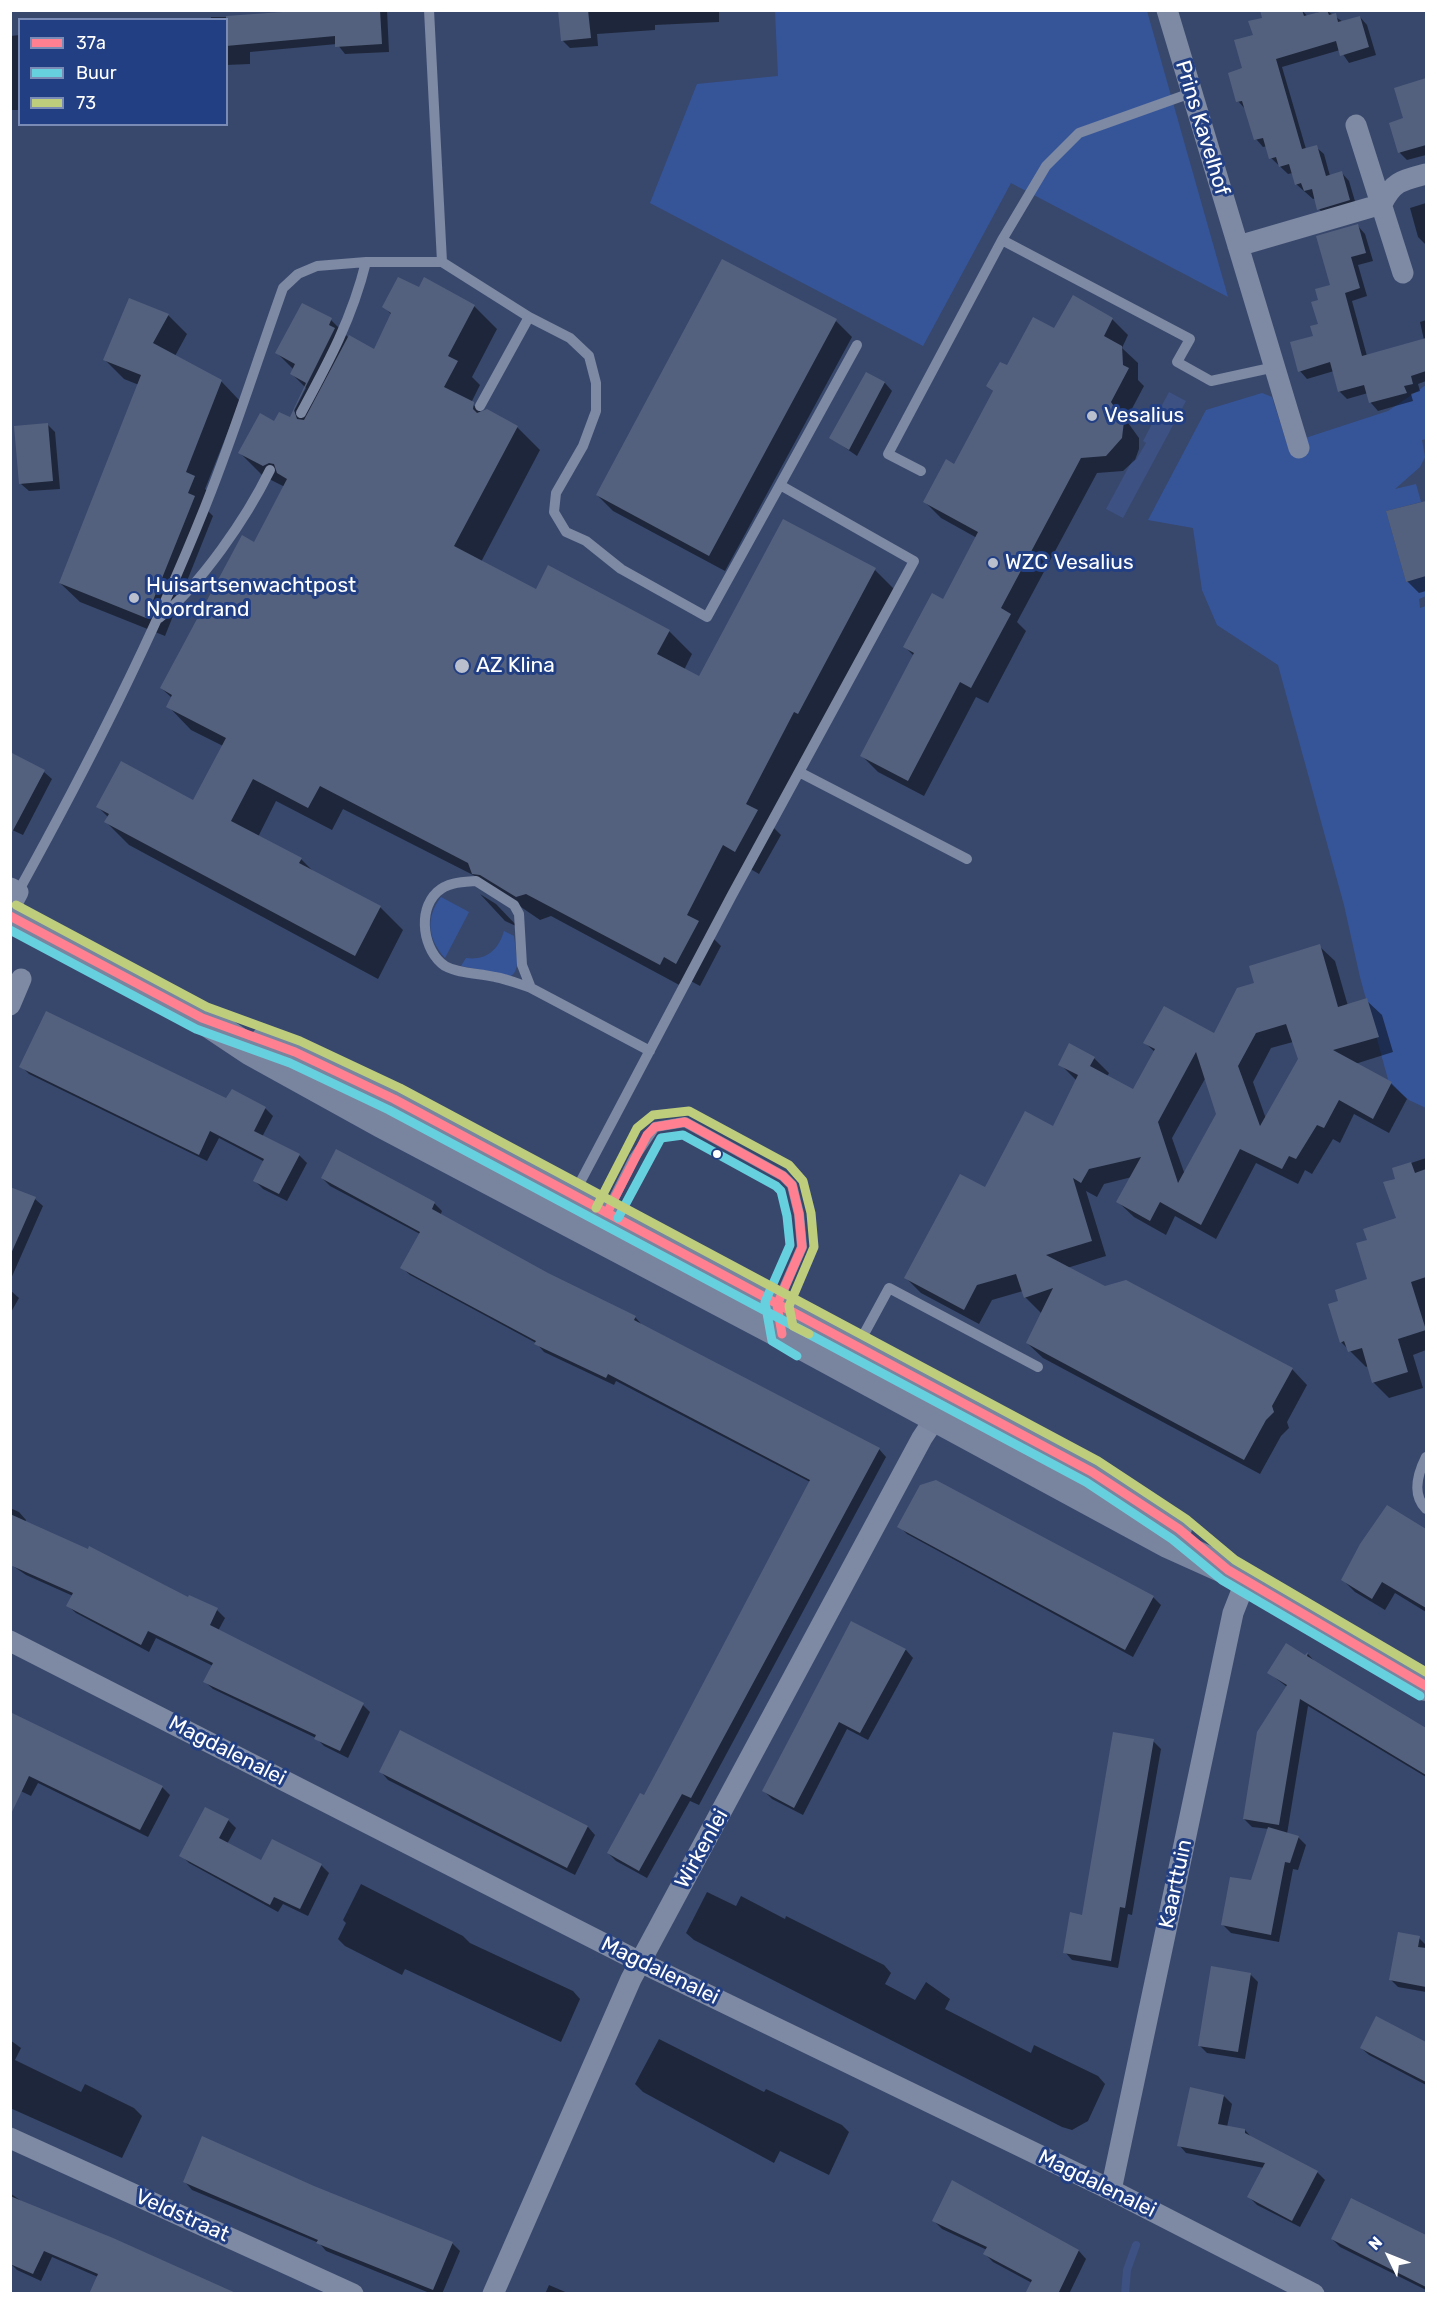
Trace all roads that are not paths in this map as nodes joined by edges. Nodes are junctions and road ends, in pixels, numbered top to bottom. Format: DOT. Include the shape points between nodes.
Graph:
graph roads {
  1 [pos="429,10"];
  2 [pos="1167,10"];
  3 [pos="1191,93"];
  4 [pos="1356,125"];
  5 [pos="1426,174"];
  6 [pos="1382,204"];
  7 [pos="1002,240"];
  8 [pos="1238,246"];
  9 [pos="366,262"];
  10 [pos="442,262"];
  11 [pos="1403,273"];
  12 [pos="529,317"];
  13 [pos="857,345"];
  14 [pos="1275,367"];
  15 [pos="480,406"];
  16 [pos="300,413"];
  17 [pos="1299,448"];
  18 [pos="270,470"];
  19 [pos="921,471"];
  20 [pos="780,485"];
  21 [pos="156,620"];
  22 [pos="799,772"];
  23 [pos="967,859"];
  24 [pos="12,901"];
  25 [pos="21,979"];
  26 [pos="531,987"];
  27 [pos="10,1005"];
  28 [pos="202,1018"];
  29 [pos="650,1051"];
  30 [pos="394,1130"];
  31 [pos="565,1199"];
  32 [pos="607,1213"];
  33 [pos="779,1319"];
  34 [pos="857,1348"];
  35 [pos="1038,1367"];
  36 [pos="936,1417"];
  37 [pos="1426,1457"];
  38 [pos="1426,1509"];
  39 [pos="1237,1575"];
  40 [pos="10,1641"];
  41 [pos="1426,1686"];
  42 [pos="640,1962"];
  43 [pos="10,2138"];
  44 [pos="1111,2190"];
  45 [pos="353,2294"];
  46 [pos="494,2294"];
  47 [pos="1314,2294"];
  1 -- 10 [label="lane"];
  2 -- 3 [label="street, Prins Kavelhof"];
  3 -- 7 [label="lane" via="1079,132 1046,166"];
  3 -- 8 [label="street, Prins Kavelhof"];
  4 -- 6 [label="street"];
  5 -- 6 [label="street" via="1400,182 1389,190"];
  6 -- 8 [label="street"];
  6 -- 11 [label="street"];
  7 -- 14 [label="lane" via="1190,339 1178,362 1211,381"];
  7 -- 19 [label="lane" via="888,454"];
  8 -- 14 [label="street, Prins Kavelhof"];
  9 -- 10 [label="lane"];
  9 -- 16 [label="lane" via="342,337"];
  9 -- 21 [label="lane" via="317,266 298,274 283,288 205,506"];
  10 -- 12 [label="lane"];
  12 -- 15 [label="lane"];
  12 -- 20 [label="lane" via="570,338 589,356 596,383 596,411 583,446 556,493 554,512 566,532 621,569 707,617"];
  13 -- 20 [label="lane"];
  14 -- 17 [label="street, Prins Kavelhof"];
  18 -- 21 [label="lane" via="257,497 193,586"];
  20 -- 22 [label="lane" via="914,561"];
  21 -- 24 [label="lane" via="88,766"];
  22 -- 23 [label="lane"];
  22 -- 29 [label="lane"];
  24 -- 28 [label="street"];
  25 -- 27 [label="street"];
  26 -- 26 [label="lane" via="522,965 519,914 514,905 476,881 454,883 436,893 425,914 425,934 432,952 444,965"];
  26 -- 29 [label="lane"];
  28 -- 30 [label="street" via="250,1050"];
  28 -- 31 [label="street" via="305,1057 394,1099"];
  29 -- 31 [label="lane"];
  30 -- 31 [label="lane" via="413,1124"];
  30 -- 33 [label="street"];
  31 -- 32 [label="street"];
  32 -- 33 [label="street"];
  32 -- 33 [label="lane" via="634,1158 655,1127 686,1122 783,1176 795,1193 802,1247"];
  33 -- 34 [label="street"];
  33 -- 36 [label="street"];
  34 -- 35 [label="lane" via="889,1288"];
  34 -- 39 [label="street" via="1092,1472 1179,1529"];
  36 -- 39 [label="street" via="1168,1543"];
  36 -- 42 [label="street, Wirkenlei"];
  37 -- 38 [label="lane" via="1417,1483"];
  39 -- 41 [label="street"];
  39 -- 44 [label="street, Kaarttuin" via="1233,1613"];
  40 -- 42 [label="street, Magdalenalei"];
  42 -- 44 [label="street, Magdalenalei"];
  42 -- 46 [label="street, Wirkenlei"];
  43 -- 45 [label="street, Veldstraat"];
  44 -- 47 [label="street, Magdalenalei"];
}
